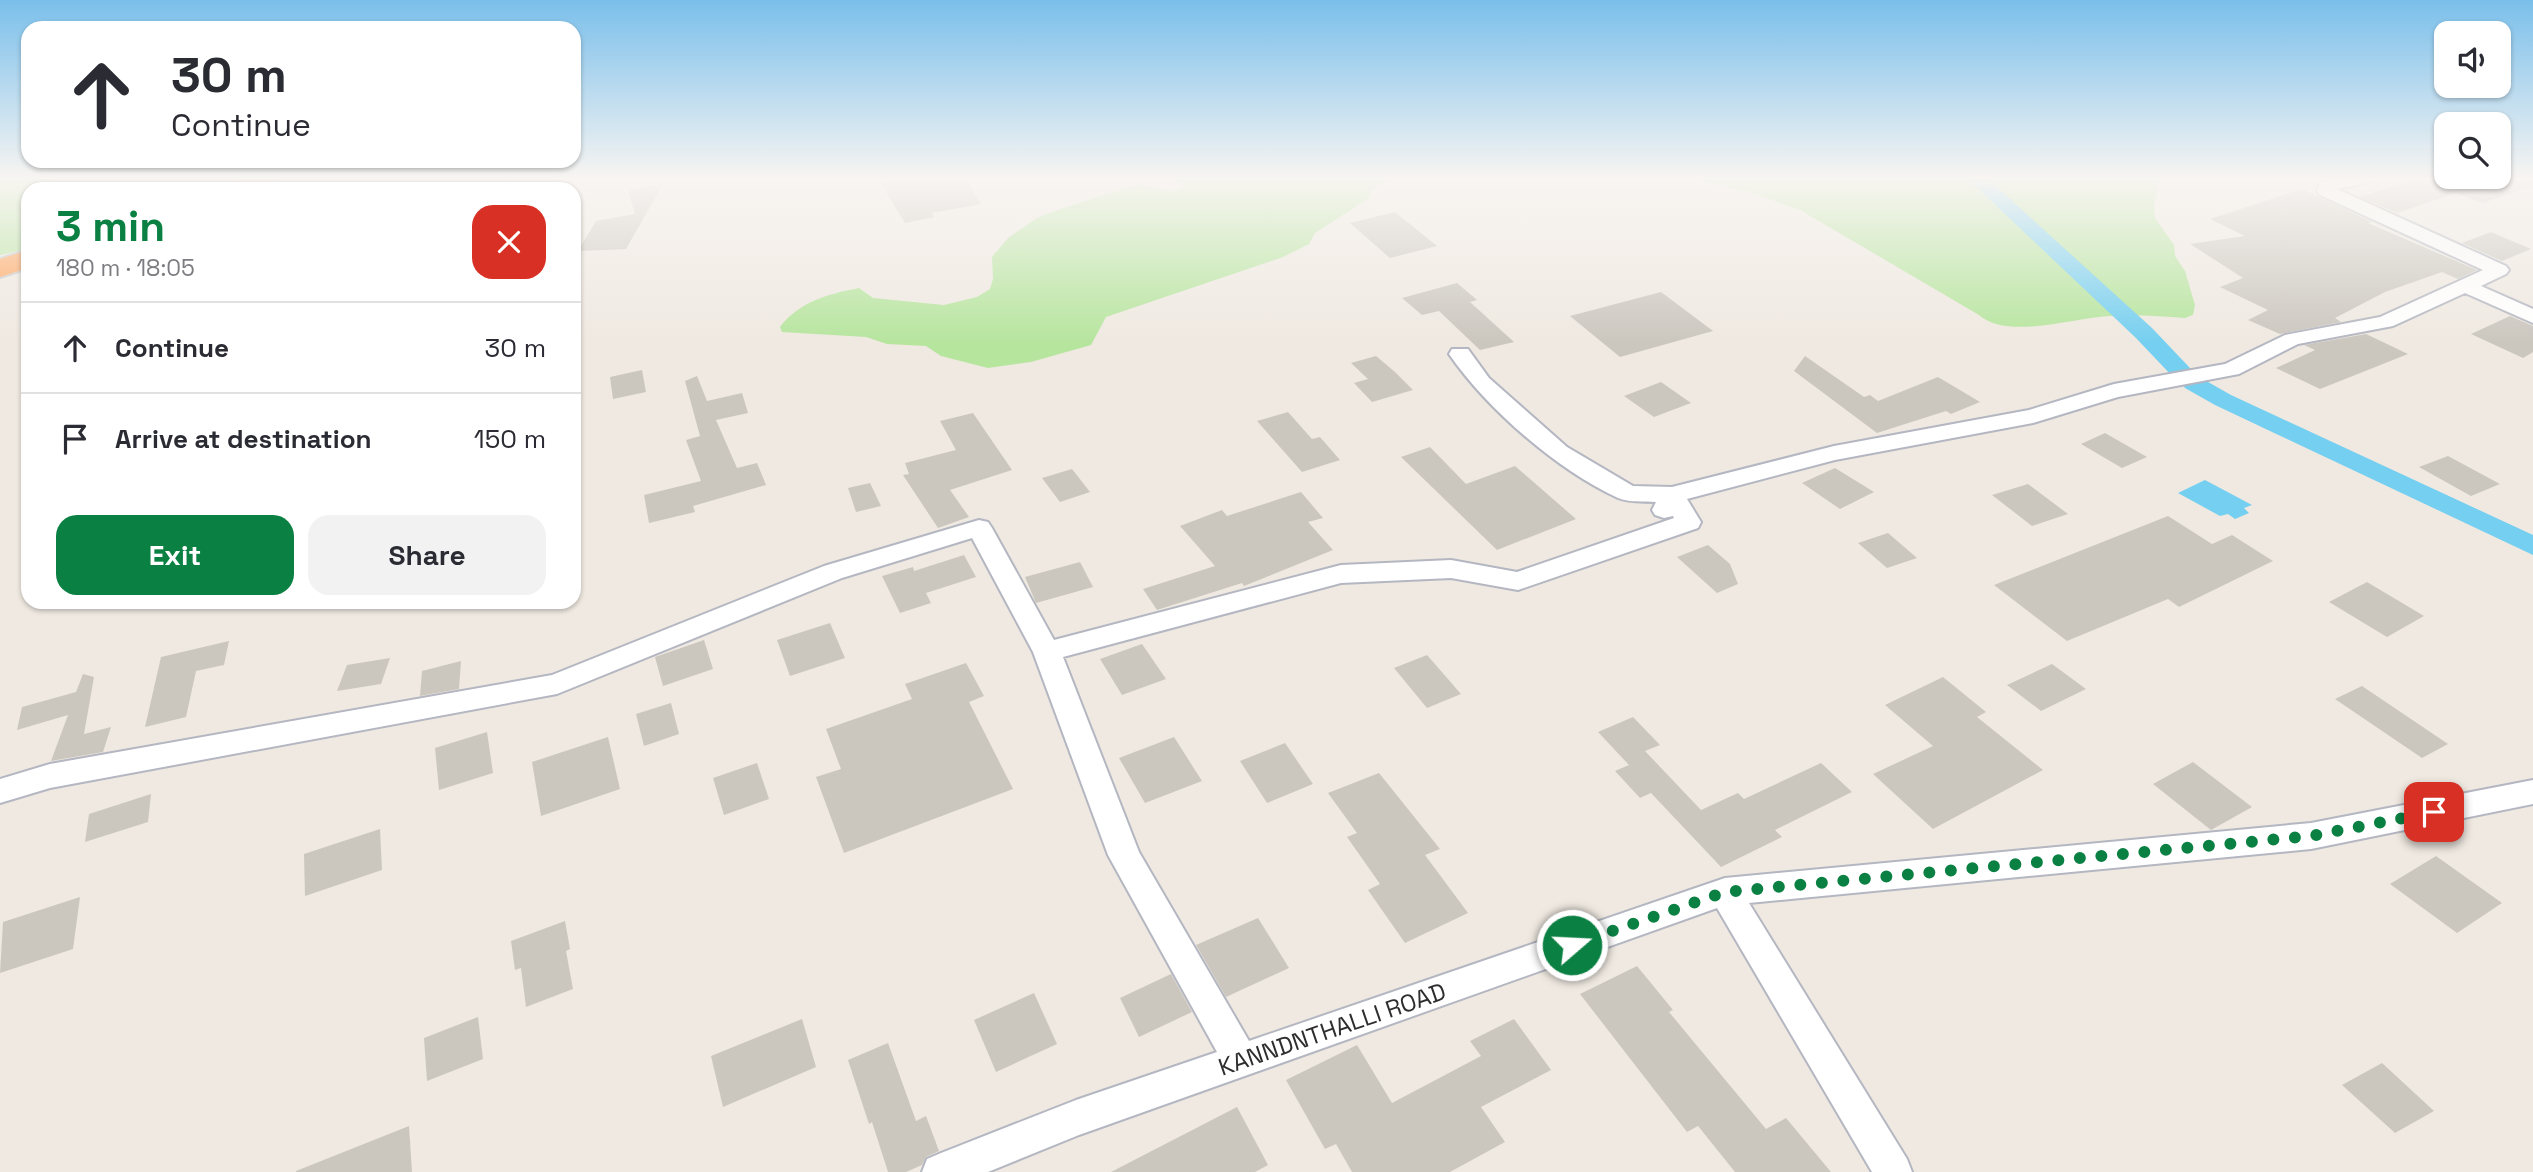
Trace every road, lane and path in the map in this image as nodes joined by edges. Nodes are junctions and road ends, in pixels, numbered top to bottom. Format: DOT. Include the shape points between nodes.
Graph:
graph roads {
  1 [pos="2420,234"];
  2 [pos="21,261"];
  3 [pos="0,268"];
  4 [pos="2465,286"];
  5 [pos="2533,317"];
  6 [pos="1460,354"];
  7 [pos="1672,495"];
  8 [pos="1047,652"];
  9 [pos="0,791"];
  10 [pos="2533,792"];
  11 [pos="1725,892"];
  12 [pos="1241,1061"];
  13 [pos="959,1169"];
  14 [pos="1893,1172"];
  1 -- 4 [label="street" via="2500,270"];
  2 -- 3 [label="highway"];
  4 -- 5 [label="street"];
  4 -- 7 [label="street" via="2386,322 2292,339 2231,369 2114,391 2033,416 1834,453"];
  6 -- 7 [label="street" via="1481,383 1559,452 1628,493"];
  7 -- 8 [label="street" via="1689,522 1518,581 1451,569 1342,574"];
  8 -- 9 [label="street" via="979,528 833,572 557,684 78,771"];
  8 -- 12 [label="street" via="1124,855"];
  10 -- 11 [label="street" via="2311,836"];
  11 -- 12 [label="street, KANNDNTHALLI ROAD"];
  11 -- 14 [label="street"];
  12 -- 13 [label="street, KANNDNTHALLI ROAD" via="1076,1118"];
}
